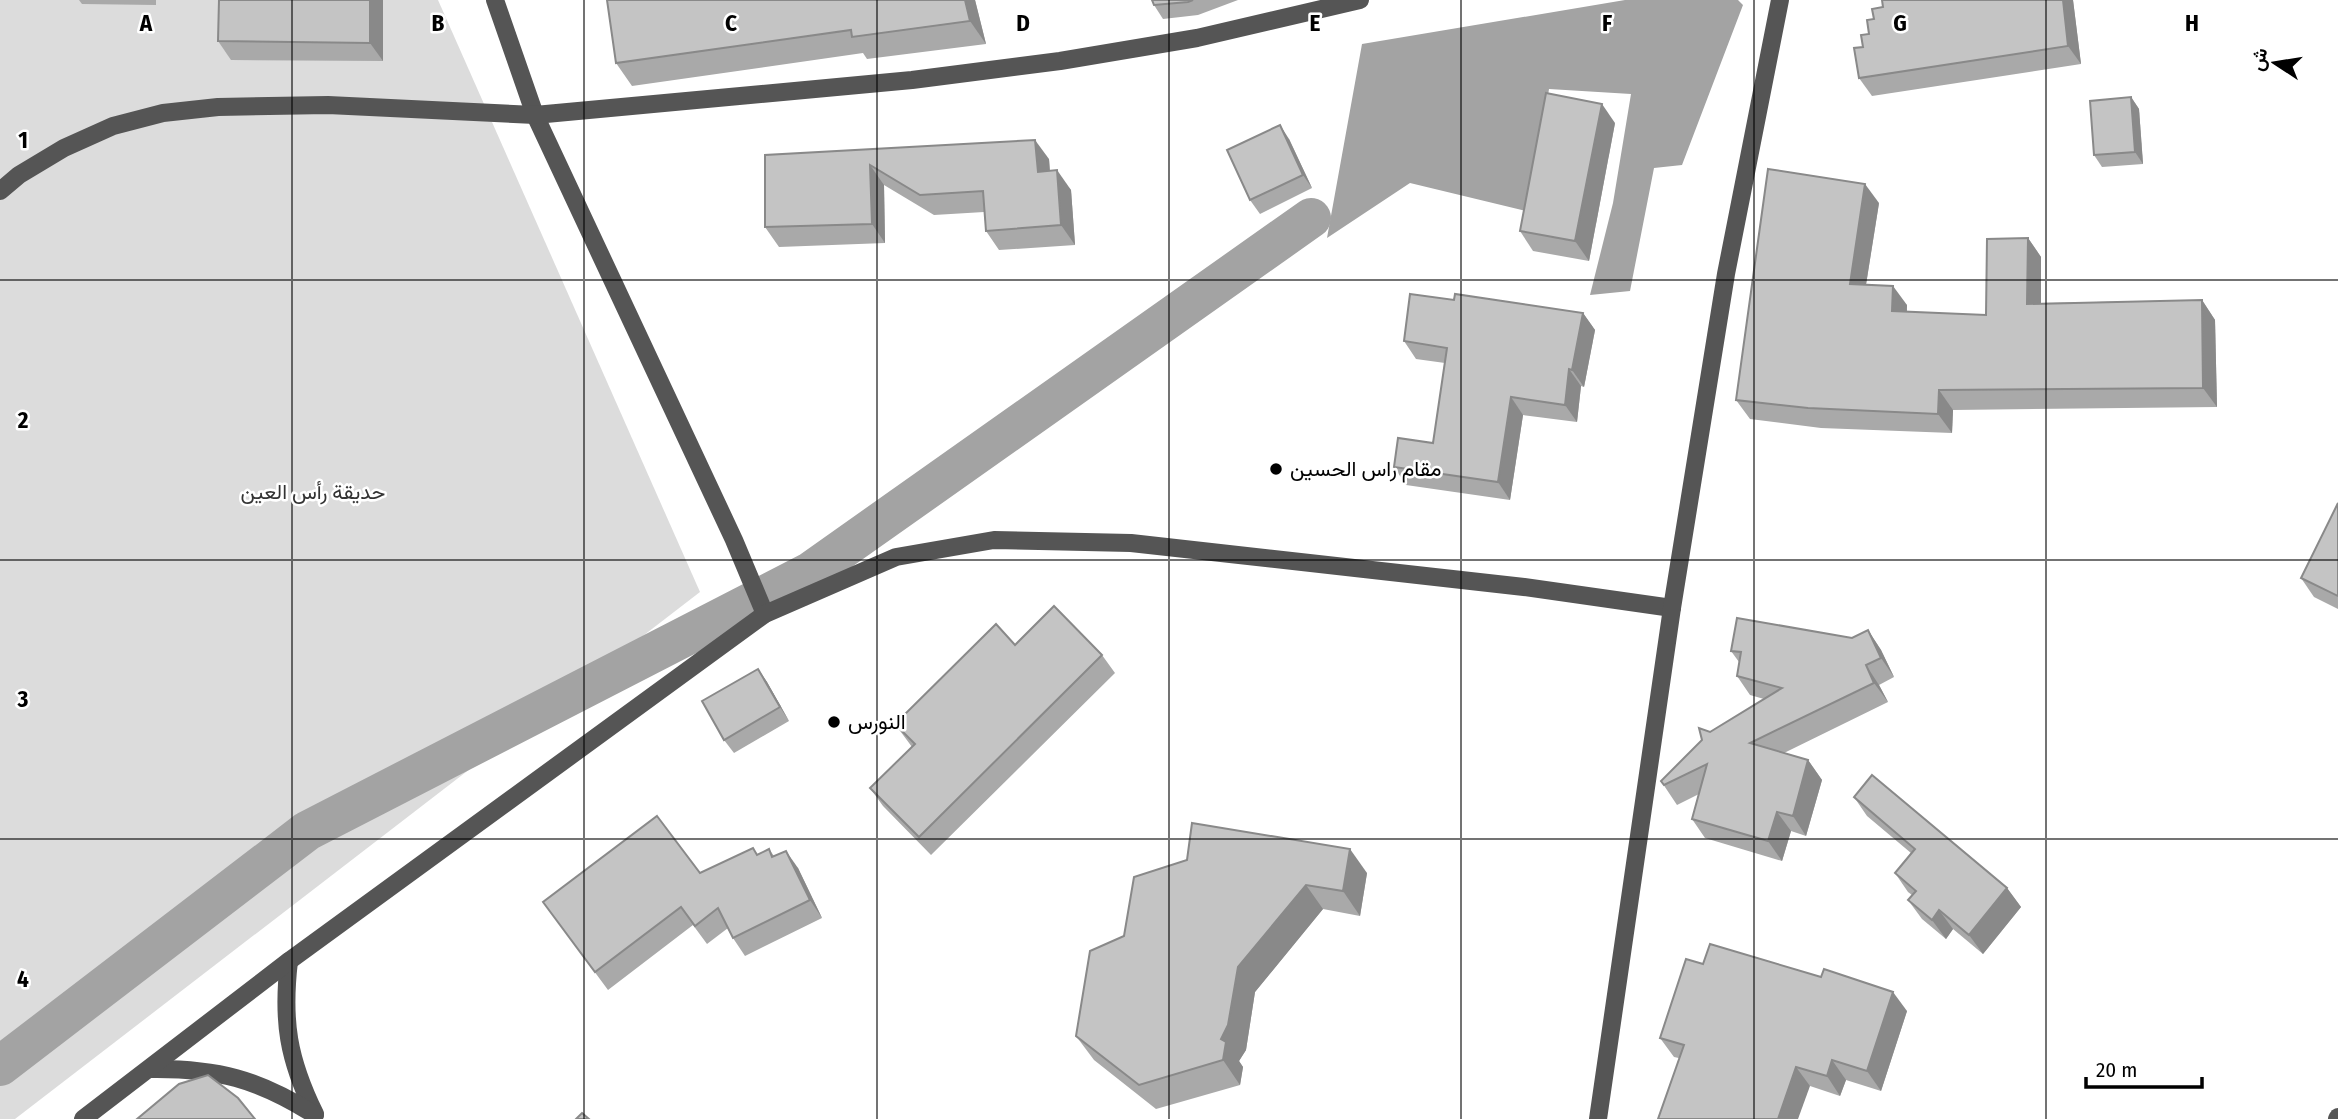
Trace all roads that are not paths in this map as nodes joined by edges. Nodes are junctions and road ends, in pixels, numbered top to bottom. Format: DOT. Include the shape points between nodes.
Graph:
graph roads {
  1 [pos="495,0"];
  2 [pos="1360,0"];
  3 [pos="1780,0"];
  4 [pos="535,115"];
  5 [pos="0,191"];
  6 [pos="1672,608"];
  7 [pos="765,614"];
  8 [pos="289,961"];
  9 [pos="150,1069"];
  10 [pos="317,1117"];
  11 [pos="83,1119"];
  12 [pos="1598,1119"];
  1 -- 4 [label="street"];
  2 -- 4 [label="street" via="1197,38 1060,61 912,80"];
  3 -- 6 [label="street" via="1726,274"];
  4 -- 5 [label="street" via="328,105 163,113 113,126 64,148 19,174"];
  4 -- 7 [label="street"];
  6 -- 7 [label="street" via="1131,543 994,540 896,557"];
  6 -- 12 [label="street"];
  7 -- 8 [label="street"];
  8 -- 9 [label="street"];
  8 -- 10 [label="street" via="284,1001 287,1041 298,1079"];
  9 -- 10 [label="street" via="193,1068 237,1076 278,1092"];
  9 -- 11 [label="street"];
}
